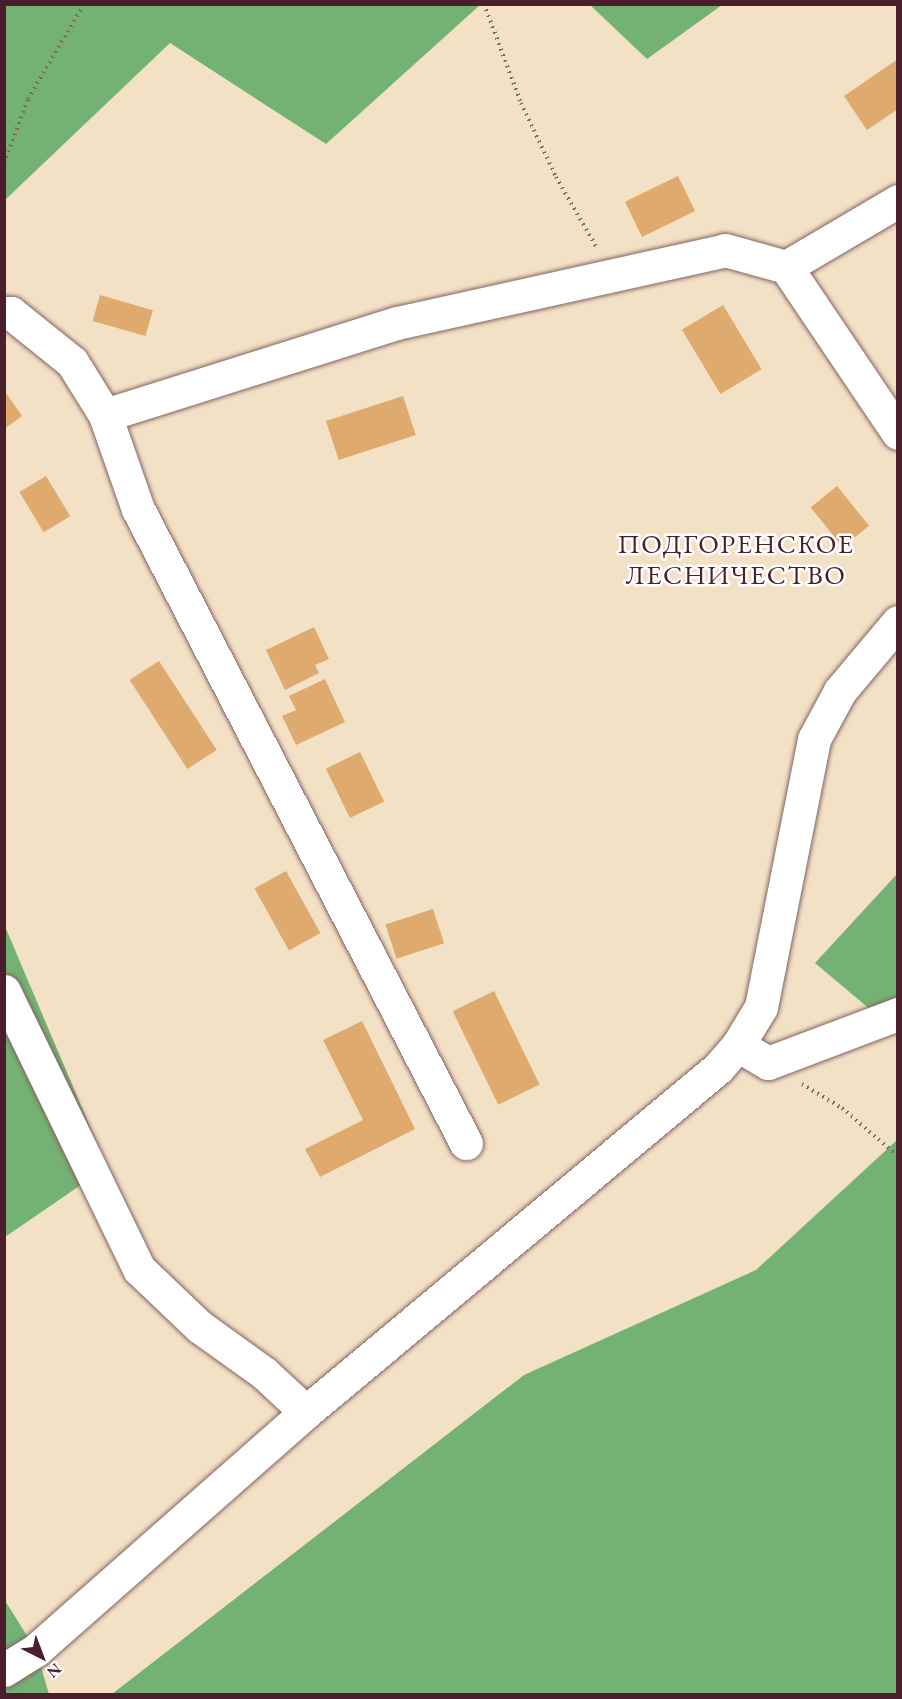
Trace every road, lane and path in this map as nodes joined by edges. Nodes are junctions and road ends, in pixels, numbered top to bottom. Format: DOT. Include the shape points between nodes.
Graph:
graph roads {
  1 [pos="84,4"];
  2 [pos="484,4"];
  3 [pos="4,163"];
  4 [pos="897,201"];
  5 [pos="786,267"];
  6 [pos="612,275"];
  7 [pos="4,313"];
  8 [pos="105,415"];
  9 [pos="897,433"];
  10 [pos="897,622"];
  11 [pos="4,991"];
  12 [pos="897,1014"];
  13 [pos="738,1046"];
  14 [pos="768,1064"];
  15 [pos="466,1143"];
  16 [pos="897,1156"];
  17 [pos="306,1412"];
  18 [pos="4,1670"];
  1 -- 3 [label="path" via="28,99"];
  2 -- 6 [label="path" via="526,114 556,177"];
  4 -- 5 [label="street"];
  5 -- 6 [label="street" via="725,250"];
  5 -- 9 [label="street"];
  6 -- 8 [label="street" via="397,324"];
  7 -- 8 [label="street" via="11,313 72,362"];
  8 -- 15 [label="street" via="138,509"];
  10 -- 13 [label="street" via="840,691 814,739 761,1007"];
  11 -- 17 [label="street" via="140,1269 200,1327 264,1373"];
  12 -- 14 [label="street"];
  13 -- 14 [label="street"];
  13 -- 17 [label="street" via="718,1068"];
  14 -- 16 [label="path" via="842,1108"];
  17 -- 18 [label="street" via="36,1650"];
}
